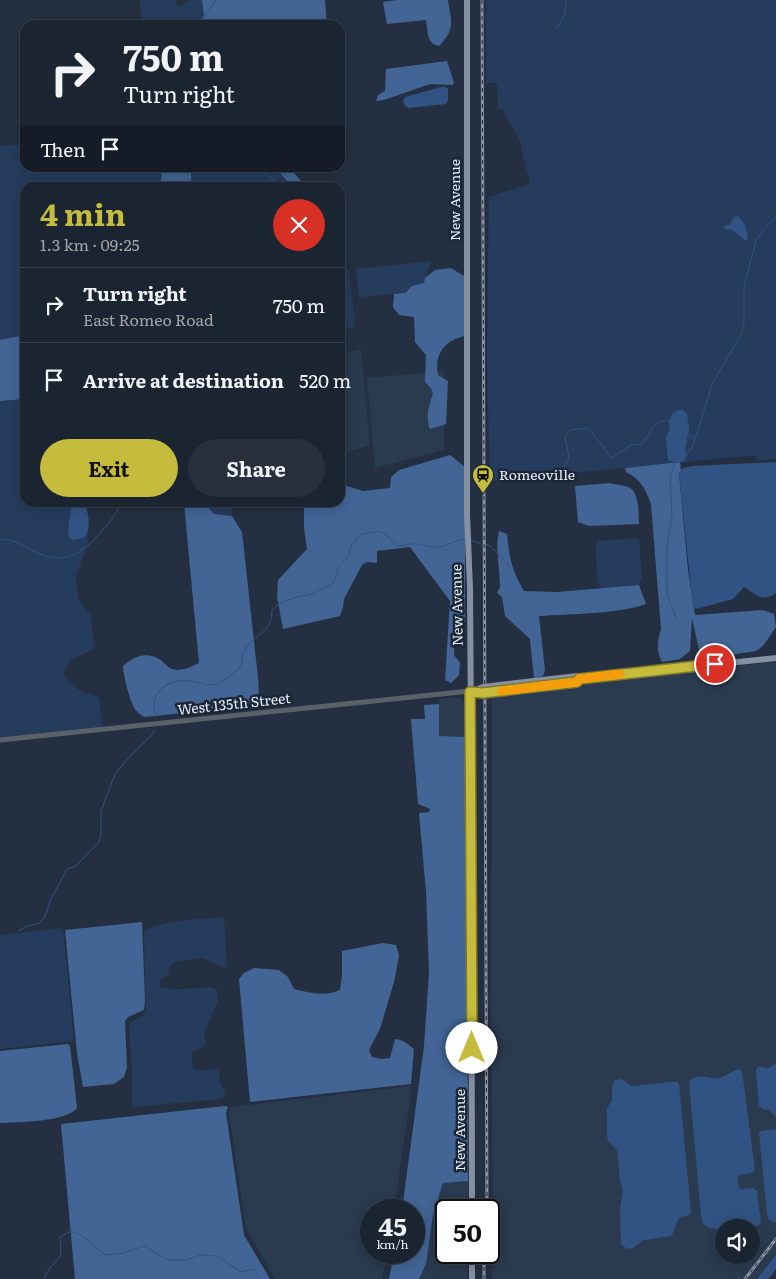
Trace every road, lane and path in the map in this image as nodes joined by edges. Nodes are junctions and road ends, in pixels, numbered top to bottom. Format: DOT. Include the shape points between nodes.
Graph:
graph roads {
  1 [pos="467,0"];
  2 [pos="776,658"];
  3 [pos="470,692"];
  4 [pos="0,740"];
  5 [pos="472,1199"];
  6 [pos="472,1264"];
  7 [pos="472,1279"];
  1 -- 3 [label="main road, New Avenue"];
  2 -- 3 [label="main road" via="579,679 577,676 485,687"];
  3 -- 4 [label="street, West 135th Street"];
  3 -- 5 [label="main road, New Avenue"];
  6 -- 7 [label="main road"];
}
